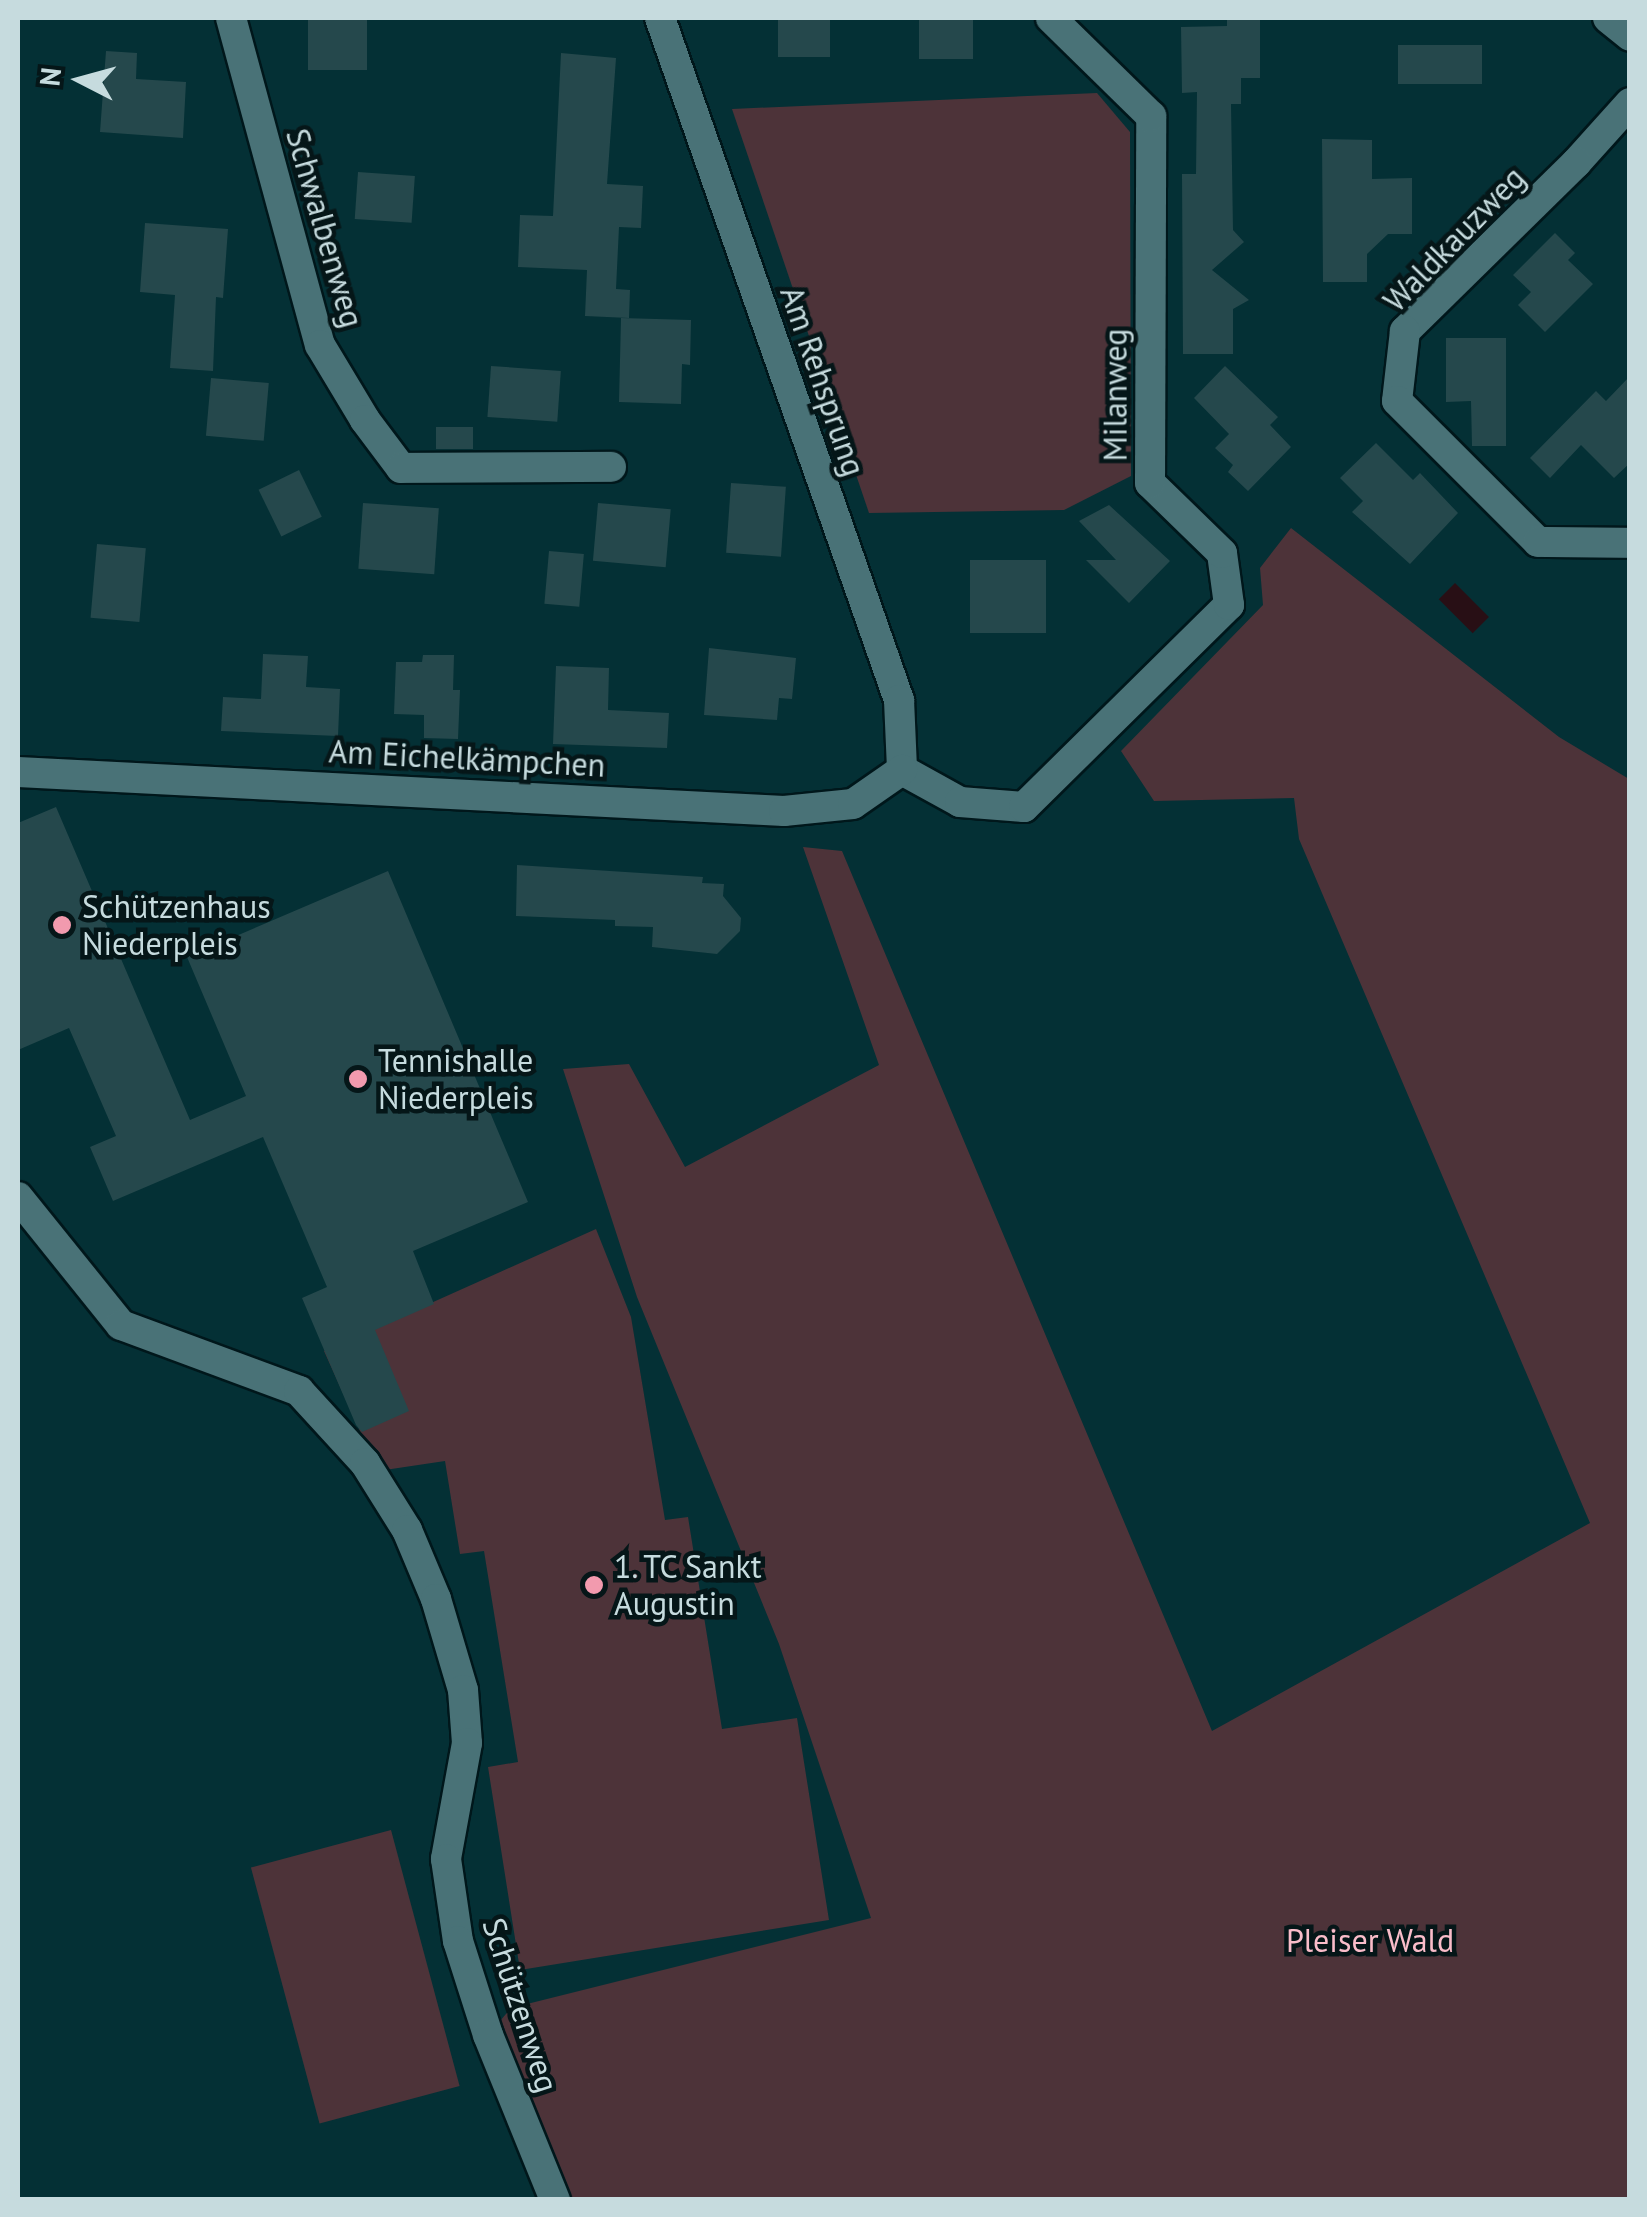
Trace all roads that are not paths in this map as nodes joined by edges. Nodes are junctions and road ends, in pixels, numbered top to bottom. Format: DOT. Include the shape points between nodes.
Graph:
graph roads {
  1 [pos="231,18"];
  2 [pos="660,18"];
  3 [pos="1051,18"];
  4 [pos="1608,18"];
  5 [pos="1630,36"];
  6 [pos="1630,104"];
  7 [pos="611,466"];
  8 [pos="1630,543"];
  9 [pos="902,770"];
  10 [pos="18,772"];
  11 [pos="18,1197"];
  12 [pos="555,2200"];
  1 -- 7 [label="street, Schwalbenweg" via="320,345 402,468"];
  2 -- 9 [label="street, Am Rehsprung" via="900,700"];
  3 -- 9 [label="street, Milanweg" via="1150,116 1150,483 1222,553 1230,605 1024,807 960,802"];
  4 -- 5 [label="street"];
  6 -- 8 [label="street, Waldkauzweg" via="1406,331 1397,402 1538,542"];
  9 -- 10 [label="street, Am Eichelkämpchen" via="853,804 784,811"];
  11 -- 12 [label="street, Schützenweg" via="121,1325 299,1391 365,1462 407,1530 463,1690 467,1743 446,1859 458,1942"];
}
